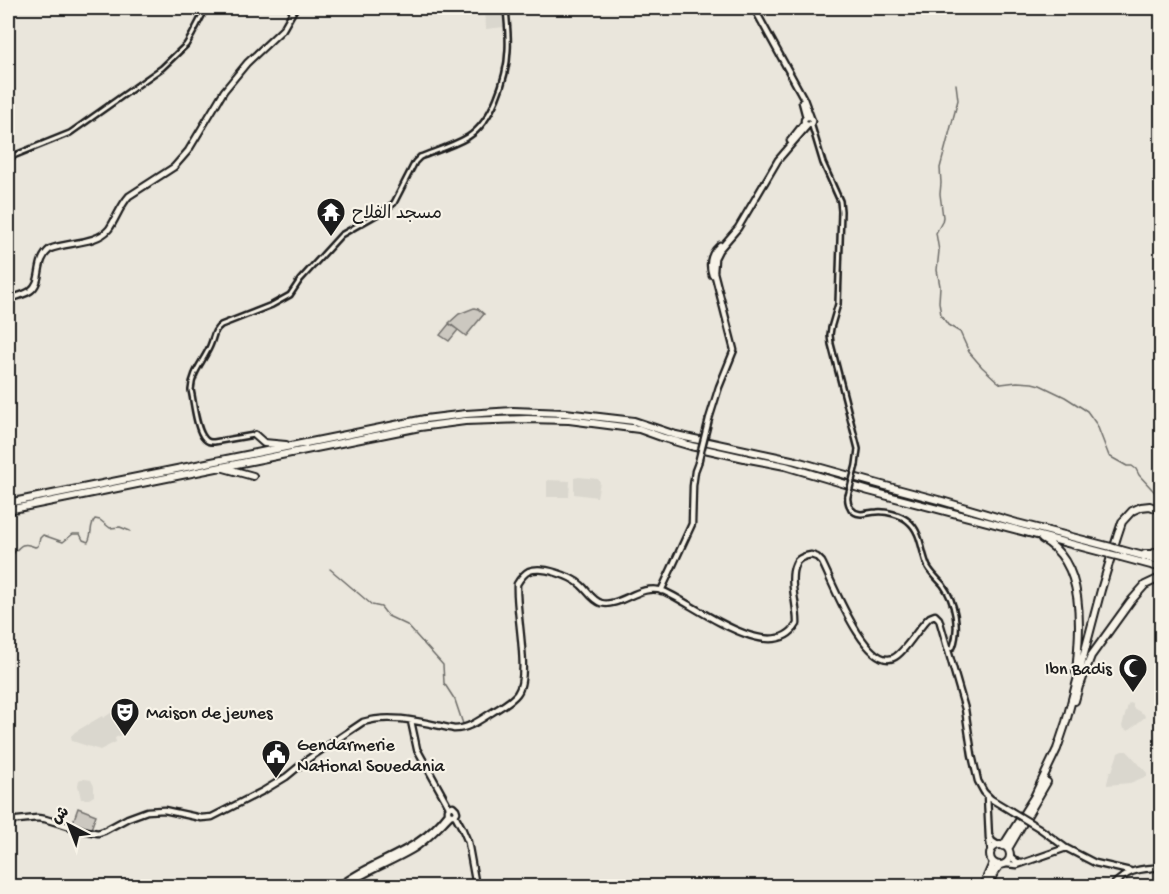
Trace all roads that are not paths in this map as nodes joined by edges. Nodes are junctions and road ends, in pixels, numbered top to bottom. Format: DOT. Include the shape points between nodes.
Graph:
graph roads {
  1 [pos="206,8"];
  2 [pos="295,8"];
  3 [pos="506,8"];
  4 [pos="752,8"];
  5 [pos="808,121"];
  6 [pos="8,158"];
  7 [pos="8,299"];
  8 [pos="255,435"];
  9 [pos="295,445"];
  10 [pos="238,457"];
  11 [pos="221,468"];
  12 [pos="253,476"];
  13 [pos="8,503"];
  14 [pos="8,510"];
  15 [pos="1161,512"];
  16 [pos="1016,530"];
  17 [pos="1110,550"];
  18 [pos="1161,550"];
  19 [pos="1121,553"];
  20 [pos="1161,561"];
  21 [pos="1161,568"];
  22 [pos="1161,577"];
  23 [pos="661,591"];
  24 [pos="949,649"];
  25 [pos="1077,688"];
  26 [pos="411,721"];
  27 [pos="987,795"];
  28 [pos="451,813"];
  29 [pos="8,821"];
  30 [pos="989,835"];
  31 [pos="1003,847"];
  32 [pos="1066,848"];
  33 [pos="991,851"];
  34 [pos="1011,857"];
  35 [pos="1024,863"];
  36 [pos="1000,864"];
  37 [pos="1161,867"];
  38 [pos="1123,869"];
  39 [pos="1130,872"];
  40 [pos="1122,876"];
  41 [pos="339,886"];
  42 [pos="345,886"];
  43 [pos="476,886"];
  44 [pos="983,886"];
  45 [pos="988,886"];
  46 [pos="1112,886"];
  1 -- 6 [label="street" via="186,45 162,68 70,133"];
  2 -- 7 [label="main road" via="283,30 224,91 188,152 174,167 129,196 103,235 50,249 41,260 38,279 31,290"];
  3 -- 8 [label="street" via="506,64 492,108 481,125 466,138 420,157 394,203 342,235 290,295 221,325 212,334 192,378 191,390 202,436 214,442"];
  4 -- 5 [label="main road" via="804,99"];
  5 -- 23 [label="main road, bridge" via="774,161 741,218 710,259 732,356 709,419 694,478 691,527"];
  5 -- 24 [label="street, bridge" via="840,201 838,304 830,335 858,449 848,503 856,513 888,513 908,521 915,529 927,566 944,587 954,609 955,640"];
  8 -- 9 [label="highway" via="264,443"];
  8 -- 10 [label="highway" via="260,447"];
  9 -- 10 [label="highway"];
  9 -- 17 [label="highway" via="459,415 513,411 589,415 634,421 676,435 796,461"];
  10 -- 13 [label="highway"];
  11 -- 12 [label="highway"];
  11 -- 14 [label="highway"];
  11 -- 16 [label="highway" via="444,424 505,419 569,420 639,429 692,446 793,467"];
  15 -- 25 [label="highway" via="1142,510 1126,522"];
  16 -- 17 [label="highway"];
  16 -- 25 [label="highway" via="1053,546 1071,576 1079,609"];
  17 -- 19 [label="highway, bridge"];
  18 -- 19 [label="highway" via="1152,554"];
  19 -- 20 [label="highway"];
  19 -- 21 [label="highway"];
  22 -- 25 [label="highway" via="1140,589 1120,615 1091,656"];
  23 -- 24 [label="main road" via="726,627 760,639 777,638 797,624 795,565 802,557 814,555 822,562 856,632 881,658 896,656 932,616 939,619"];
  23 -- 26 [label="main road" via="648,589 602,603 564,576 538,570 527,572 518,584 523,678 516,696 464,728"];
  24 -- 27 [label="main road" via="965,709 975,771"];
  25 -- 31 [label="highway" via="1055,765 1040,795"];
  26 -- 28 [label="main road" via="417,749"];
  26 -- 29 [label="main road" via="363,722 286,777 212,817 155,810 139,813 101,833 45,819"];
  27 -- 30 [label="main road"];
  27 -- 32 [label="main road, bridge"];
  28 -- 41 [label="main road" via="415,844"];
  28 -- 42 [label="main road" via="419,846"];
  28 -- 43 [label="main road" via="466,837"];
  30 -- 31 [label="main road"];
  30 -- 33 [label="main road"];
  31 -- 33 [label="highway"];
  31 -- 34 [label="highway"];
  32 -- 35 [label="main road"];
  32 -- 38 [label="main road" via="1095,863"];
  33 -- 36 [label="highway" via="990,856"];
  34 -- 35 [label="main road"];
  34 -- 36 [label="highway"];
  35 -- 36 [label="main road"];
  36 -- 44 [label="highway"];
  36 -- 45 [label="highway"];
  37 -- 39 [label="main road"];
  38 -- 39 [label="main road"];
  38 -- 40 [label="main road"];
  39 -- 40 [label="main road"];
  40 -- 46 [label="main road"];
}
